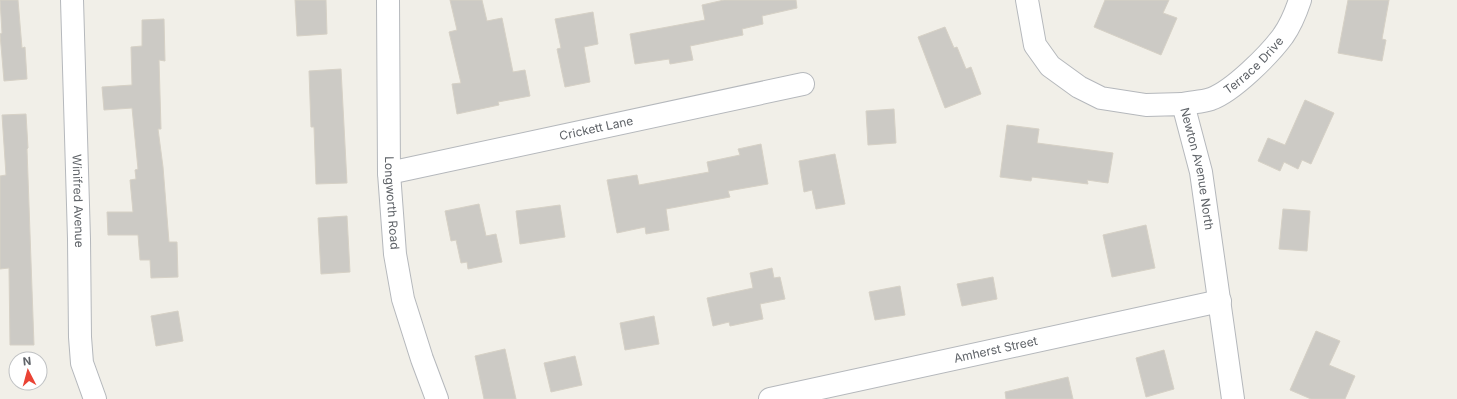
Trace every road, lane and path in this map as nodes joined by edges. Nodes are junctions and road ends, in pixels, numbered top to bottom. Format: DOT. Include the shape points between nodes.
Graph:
graph roads {
  1 [pos="72,0"];
  2 [pos="388,0"];
  3 [pos="1027,0"];
  4 [pos="1300,0"];
  5 [pos="803,84"];
  6 [pos="1183,104"];
  7 [pos="389,173"];
  8 [pos="1220,301"];
  9 [pos="95,399"];
  10 [pos="437,399"];
  11 [pos="770,399"];
  12 [pos="1233,399"];
  1 -- 9 [label="street, Winifred Avenue" via="80,337 82,363"];
  2 -- 7 [label="street, Longworth Road"];
  3 -- 6 [label="street, Newton Avenue North" via="1035,45 1050,66 1079,87 1101,98 1146,105"];
  4 -- 6 [label="street, Terrace Drive" via="1283,36 1238,83 1211,99"];
  5 -- 7 [label="street, Crickett Lane"];
  6 -- 8 [label="street, Newton Avenue North" via="1201,172"];
  7 -- 10 [label="street, Longworth Road" via="395,254 403,299"];
  8 -- 11 [label="street, Amherst Street"];
  8 -- 12 [label="street, Newton Avenue North"];
}
